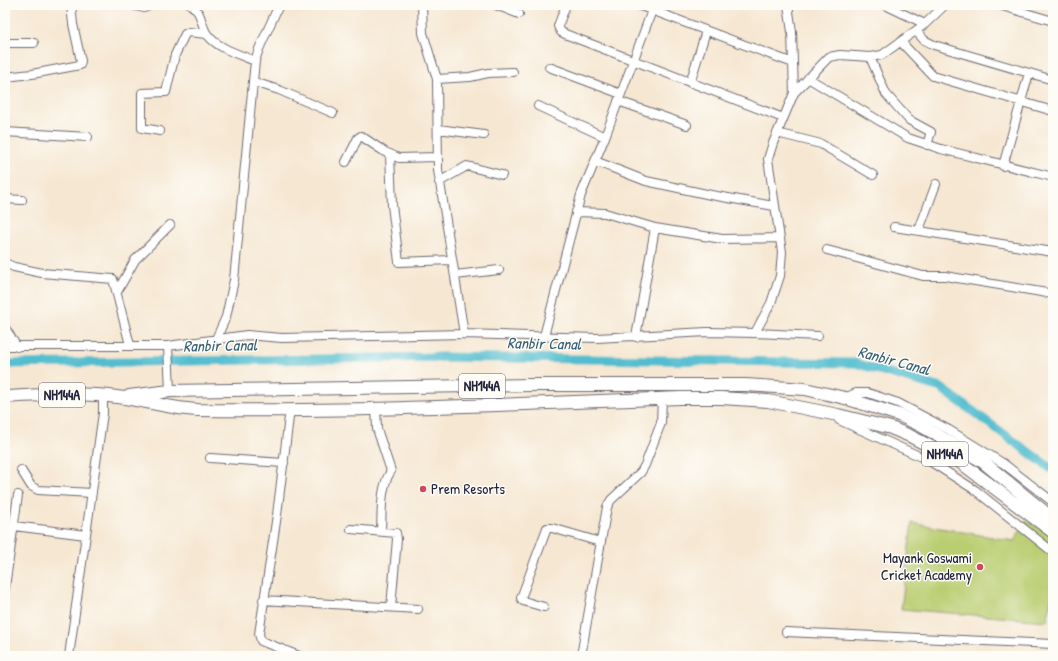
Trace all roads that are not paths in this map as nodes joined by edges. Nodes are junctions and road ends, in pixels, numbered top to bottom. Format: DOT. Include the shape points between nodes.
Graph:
graph roads {
  1 [pos="71,5"];
  2 [pos="131,5"];
  3 [pos="151,5"];
  4 [pos="191,5"];
  5 [pos="279,5"];
  6 [pos="422,5"];
  7 [pos="496,5"];
  8 [pos="566,5"];
  9 [pos="638,5"];
  10 [pos="788,5"];
  11 [pos="885,5"];
  12 [pos="945,5"];
  13 [pos="999,5"];
  14 [pos="652,8"];
  15 [pos="519,14"];
  16 [pos="1053,21"];
  17 [pos="925,24"];
  18 [pos="706,31"];
  19 [pos="916,31"];
  20 [pos="206,34"];
  21 [pos="900,42"];
  22 [pos="5,43"];
  23 [pos="34,43"];
  24 [pos="870,58"];
  25 [pos="255,61"];
  26 [pos="632,61"];
  27 [pos="793,63"];
  28 [pos="549,67"];
  29 [pos="513,72"];
  30 [pos="1029,73"];
  31 [pos="5,77"];
  32 [pos="808,78"];
  33 [pos="437,79"];
  34 [pos="1053,80"];
  35 [pos="254,82"];
  36 [pos="690,83"];
  37 [pos="794,93"];
  38 [pos="620,98"];
  39 [pos="1020,103"];
  40 [pos="538,106"];
  41 [pos="1053,112"];
  42 [pos="333,114"];
  43 [pos="783,118"];
  44 [pos="687,125"];
  45 [pos="438,129"];
  46 [pos="160,131"];
  47 [pos="5,132"];
  48 [pos="777,133"];
  49 [pos="484,135"];
  50 [pos="88,137"];
  51 [pos="605,137"];
  52 [pos="928,145"];
  53 [pos="390,154"];
  54 [pos="437,157"];
  55 [pos="595,161"];
  56 [pos="346,162"];
  57 [pos="1003,166"];
  58 [pos="502,175"];
  59 [pos="873,175"];
  60 [pos="1053,177"];
  61 [pos="439,182"];
  62 [pos="936,184"];
  63 [pos="5,199"];
  64 [pos="22,200"];
  65 [pos="774,206"];
  66 [pos="576,212"];
  67 [pos="170,226"];
  68 [pos="894,227"];
  69 [pos="655,228"];
  70 [pos="919,230"];
  71 [pos="780,238"];
  72 [pos="828,250"];
  73 [pos="1053,252"];
  74 [pos="452,260"];
  75 [pos="5,263"];
  76 [pos="499,270"];
  77 [pos="456,275"];
  78 [pos="117,292"];
  79 [pos="1053,294"];
  80 [pos="5,328"];
  81 [pos="755,333"];
  82 [pos="464,334"];
  83 [pos="544,336"];
  84 [pos="818,336"];
  85 [pos="636,337"];
  86 [pos="216,339"];
  87 [pos="130,345"];
  88 [pos="5,346"];
  89 [pos="168,346"];
  90 [pos="17,347"];
  91 [pos="170,391"];
  92 [pos="103,395"];
  93 [pos="5,397"];
  94 [pos="119,397"];
  95 [pos="845,398"];
  96 [pos="662,399"];
  97 [pos="376,407"];
  98 [pos="290,409"];
  99 [pos="818,412"];
  100 [pos="210,458"];
  101 [pos="284,463"];
  102 [pos="21,470"];
  103 [pos="92,493"];
  104 [pos="18,495"];
  105 [pos="1053,502"];
  106 [pos="1053,519"];
  107 [pos="14,526"];
  108 [pos="351,529"];
  109 [pos="381,531"];
  110 [pos="1053,532"];
  111 [pos="86,535"];
  112 [pos="600,542"];
  113 [pos="1053,552"];
  114 [pos="5,587"];
  115 [pos="263,600"];
  116 [pos="391,607"];
  117 [pos="544,607"];
  118 [pos="418,609"];
  119 [pos="786,632"];
  120 [pos="1053,644"];
  121 [pos="69,656"];
  122 [pos="299,656"];
  123 [pos="581,656"];
  1 -- 31 [label="street" via="82,61 80,65"];
  2 -- 3 [label="street" via="144,8"];
  4 -- 20 [label="street" via="199,12"];
  5 -- 25 [label="street"];
  6 -- 33 [label="street" via="423,33"];
  7 -- 15 [label="street"];
  8 -- 26 [label="street" via="558,26 562,32"];
  9 -- 14 [label="street"];
  10 -- 27 [label="street"];
  11 -- 17 [label="street"];
  12 -- 17 [label="street"];
  13 -- 16 [label="street"];
  14 -- 18 [label="street"];
  14 -- 26 [label="street"];
  17 -- 19 [label="street"];
  18 -- 27 [label="street"];
  18 -- 36 [label="street"];
  19 -- 21 [label="street"];
  19 -- 30 [label="street" via="924,40 934,45"];
  20 -- 25 [label="street" via="217,44"];
  20 -- 46 [label="street" via="185,34 175,56 166,92 142,93 142,128"];
  21 -- 24 [label="street" via="882,55"];
  21 -- 39 [label="street" via="933,76"];
  22 -- 23 [label="street"];
  24 -- 32 [label="street" via="852,55 833,56 824,61"];
  24 -- 52 [label="street" via="886,94 909,120 931,132"];
  25 -- 35 [label="street"];
  26 -- 36 [label="street"];
  26 -- 38 [label="street"];
  27 -- 37 [label="street"];
  28 -- 38 [label="street"];
  29 -- 33 [label="street" via="488,73 470,78"];
  30 -- 34 [label="street"];
  30 -- 39 [label="street"];
  32 -- 37 [label="street"];
  32 -- 52 [label="street" via="895,131"];
  33 -- 45 [label="street"];
  35 -- 42 [label="street" via="299,98"];
  35 -- 86 [label="street" via="234,280 226,317"];
  36 -- 43 [label="street"];
  37 -- 43 [label="street"];
  38 -- 44 [label="street"];
  38 -- 51 [label="street"];
  39 -- 41 [label="street"];
  39 -- 57 [label="street"];
  40 -- 51 [label="street"];
  43 -- 48 [label="street"];
  45 -- 49 [label="street"];
  45 -- 54 [label="street"];
  47 -- 50 [label="street"];
  48 -- 59 [label="street" via="821,144"];
  48 -- 65 [label="street" via="768,159"];
  51 -- 55 [label="street"];
  52 -- 57 [label="street"];
  53 -- 54 [label="street" via="399,158"];
  53 -- 56 [label="street" via="361,136"];
  53 -- 74 [label="street" via="392,205 399,262"];
  54 -- 61 [label="street"];
  55 -- 65 [label="street" via="646,181"];
  55 -- 66 [label="street"];
  57 -- 60 [label="street"];
  58 -- 61 [label="street" via="467,166"];
  61 -- 74 [label="street"];
  62 -- 70 [label="street"];
  63 -- 64 [label="street"];
  65 -- 71 [label="street"];
  66 -- 69 [label="street" via="605,213"];
  66 -- 83 [label="street"];
  67 -- 78 [label="street" via="134,260"];
  68 -- 70 [label="street"];
  69 -- 71 [label="street" via="722,239"];
  69 -- 85 [label="street"];
  70 -- 73 [label="street"];
  71 -- 81 [label="street" via="780,276 771,303"];
  72 -- 79 [label="street" via="923,276 944,276"];
  74 -- 77 [label="street"];
  75 -- 78 [label="street" via="42,273 111,278"];
  76 -- 77 [label="street"];
  77 -- 82 [label="street"];
  78 -- 87 [label="street"];
  80 -- 90 [label="street"];
  81 -- 84 [label="street"];
  81 -- 85 [label="street" via="707,332"];
  82 -- 83 [label="street"];
  82 -- 86 [label="street" via="282,338 247,335"];
  83 -- 85 [label="street"];
  86 -- 89 [label="street"];
  87 -- 89 [label="street"];
  87 -- 90 [label="street"];
  88 -- 90 [label="street"];
  89 -- 91 [label="street"];
  91 -- 94 [label="highway, NH144A"];
  91 -- 95 [label="highway, NH144A" via="531,385 746,385 805,389"];
  92 -- 93 [label="highway, NH144A"];
  92 -- 94 [label="highway, NH144A"];
  92 -- 103 [label="street" via="103,413"];
  94 -- 98 [label="highway" via="178,409"];
  95 -- 105 [label="street" via="856,393 868,393 898,403 949,430 1004,464"];
  95 -- 106 [label="highway, NH144A" via="899,415 944,438 982,461"];
  96 -- 97 [label="highway"];
  96 -- 99 [label="highway" via="747,399"];
  96 -- 112 [label="street" via="661,423 645,465 608,504"];
  97 -- 98 [label="highway"];
  97 -- 109 [label="street" via="377,429 391,471 384,488"];
  98 -- 101 [label="street"];
  99 -- 110 [label="highway, NH144A" via="891,428 932,446 960,462"];
  99 -- 113 [label="street" via="858,427 928,460 975,490"];
  100 -- 101 [label="street"];
  101 -- 115 [label="street"];
  102 -- 103 [label="street" via="31,486 38,490"];
  103 -- 111 [label="street"];
  104 -- 107 [label="street"];
  107 -- 111 [label="street"];
  107 -- 114 [label="street"];
  108 -- 109 [label="street"];
  109 -- 116 [label="street" via="395,532 397,535"];
  111 -- 121 [label="street"];
  112 -- 117 [label="street" via="547,528 521,598 523,602"];
  112 -- 123 [label="street"];
  115 -- 116 [label="street"];
  115 -- 122 [label="street" via="259,639"];
  116 -- 118 [label="street"];
  119 -- 120 [label="street"];
}
